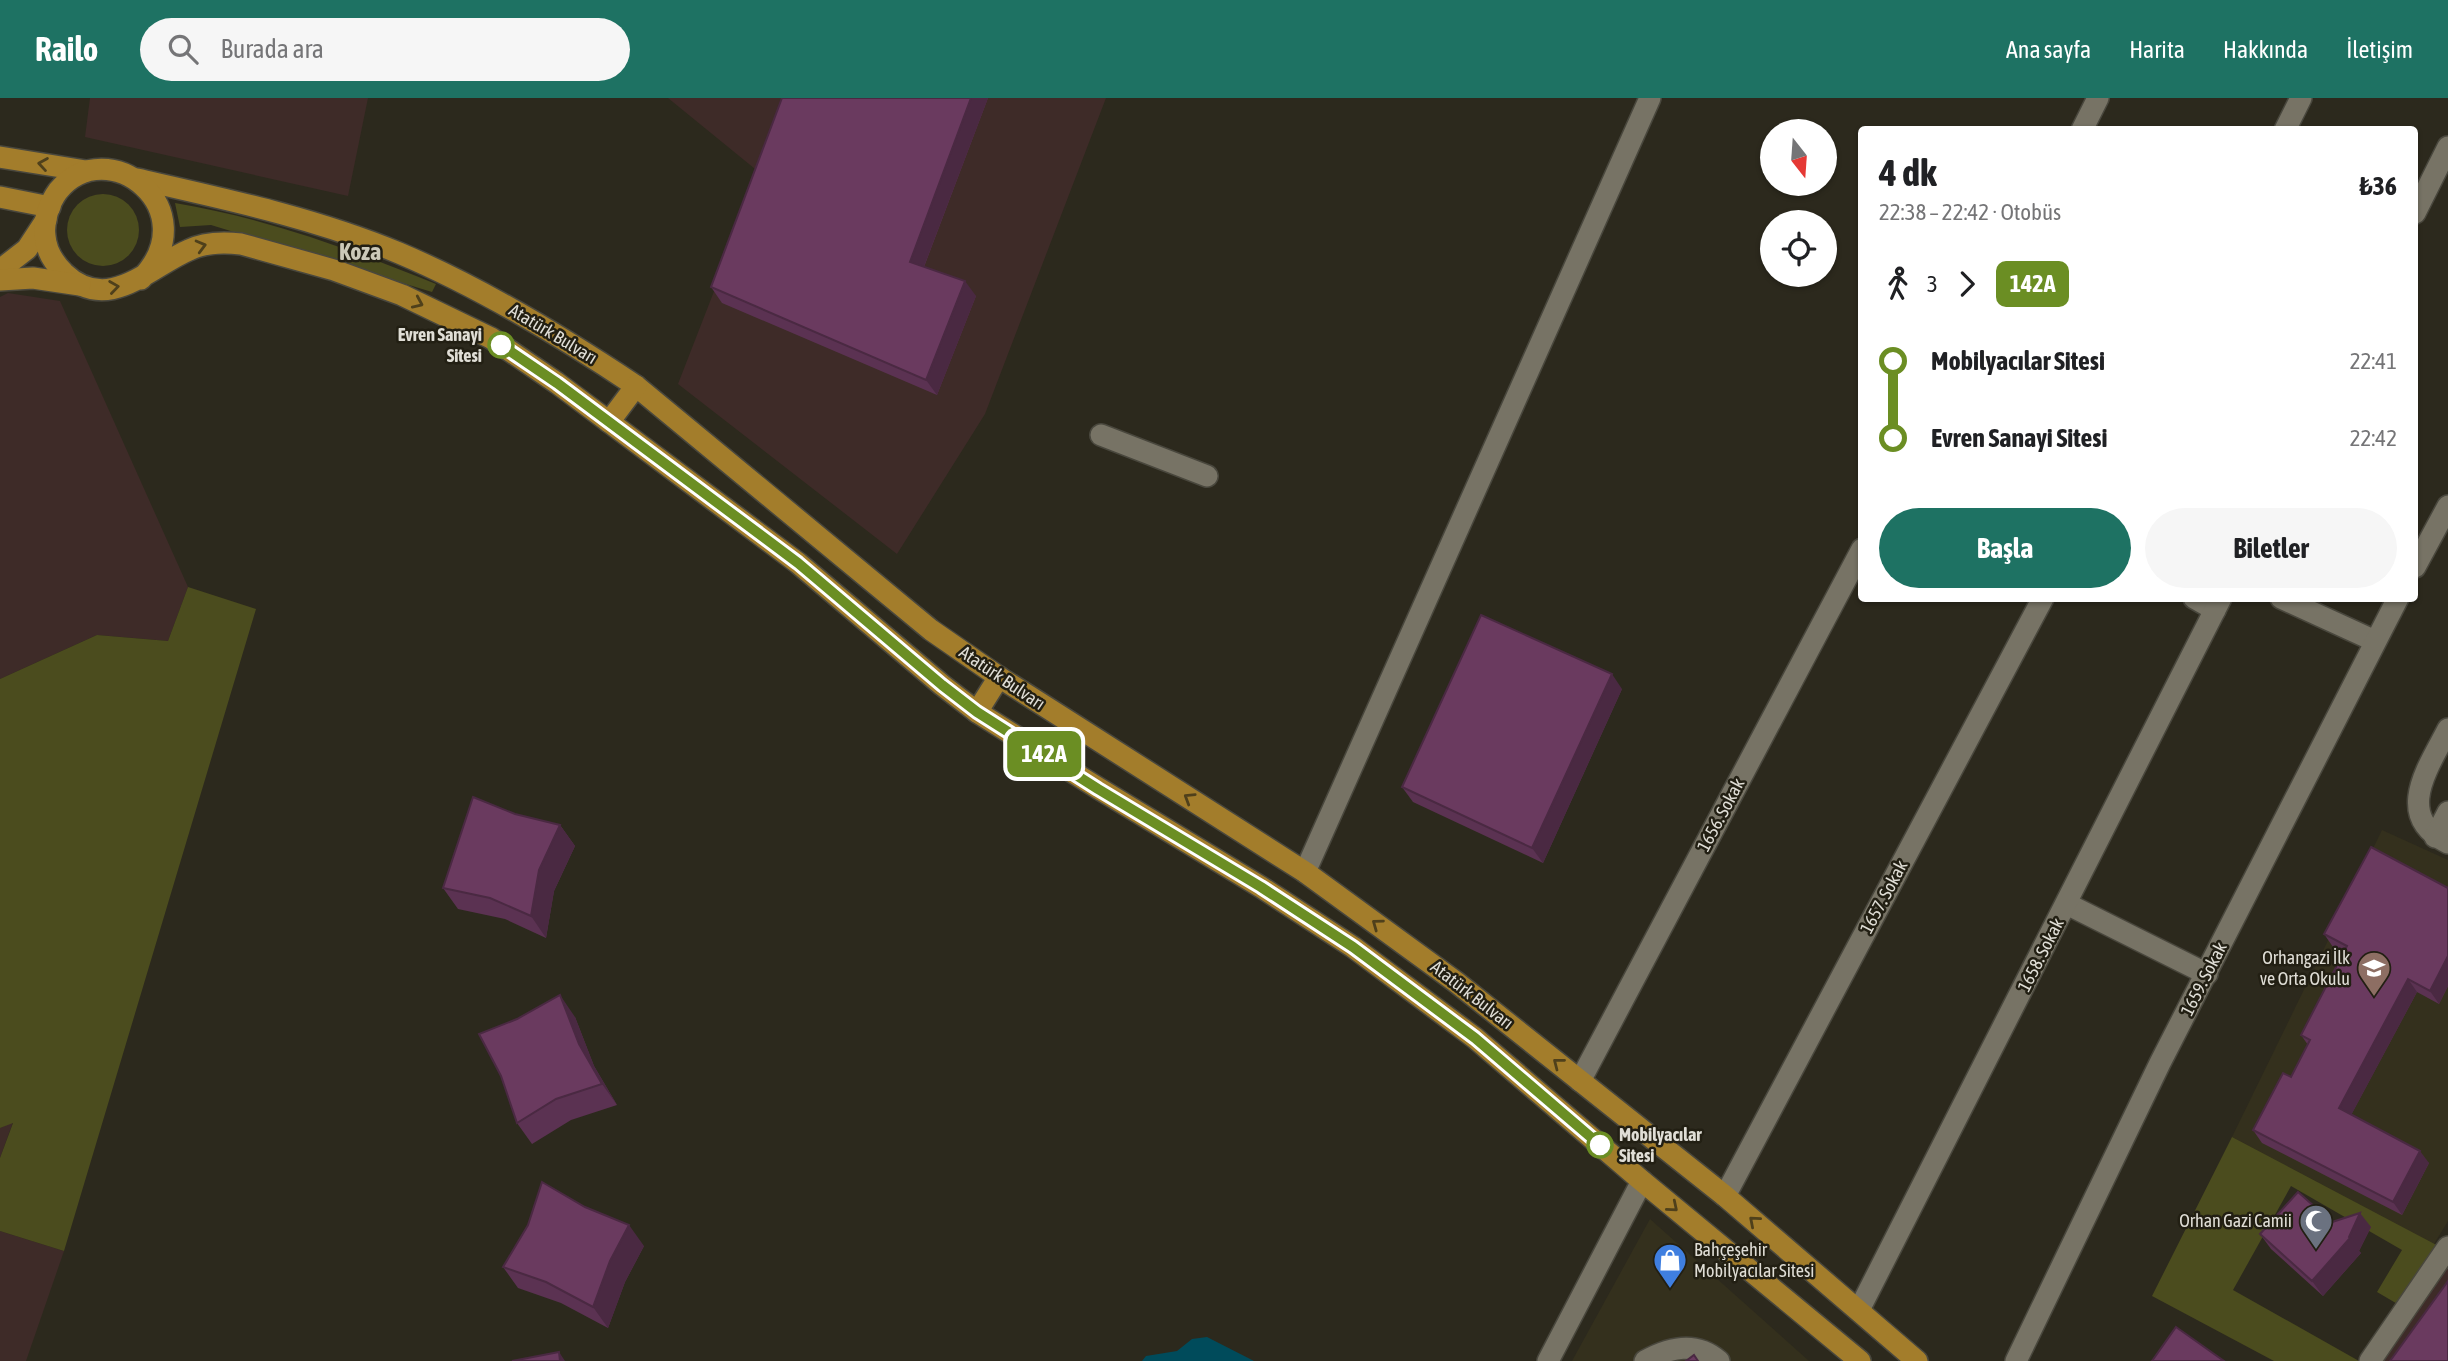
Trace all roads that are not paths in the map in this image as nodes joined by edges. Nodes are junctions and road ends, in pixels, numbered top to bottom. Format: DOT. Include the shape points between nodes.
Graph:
graph roads {
  1 [pos="1650,98"];
  2 [pos="2098,98"];
  3 [pos="2301,98"];
  4 [pos="2084,126"];
  5 [pos="2287,126"];
  6 [pos="2448,147"];
  7 [pos="0,157"];
  8 [pos="86,171"];
  9 [pos="133,178"];
  10 [pos="0,197"];
  11 [pos="2418,207"];
  12 [pos="48,214"];
  13 [pos="0,270"];
  14 [pos="141,279"];
  15 [pos="0,280"];
  16 [pos="85,286"];
  17 [pos="636,386"];
  18 [pos="609,422"];
  19 [pos="1101,435"];
  20 [pos="1207,476"];
  21 [pos="2448,506"];
  22 [pos="1858,557"];
  23 [pos="2418,561"];
  24 [pos="2041,602"];
  25 [pos="2290,602"];
  26 [pos="2396,602"];
  27 [pos="2218,604"];
  28 [pos="2375,641"];
  29 [pos="999,677"];
  30 [pos="977,712"];
  31 [pos="2447,735"];
  32 [pos="2448,812"];
  33 [pos="2442,840"];
  34 [pos="1306,872"];
  35 [pos="2067,904"];
  36 [pos="2207,974"];
  37 [pos="1580,1081"];
  38 [pos="1642,1181"];
  39 [pos="1726,1196"];
  40 [pos="2448,1247"];
  41 [pos="1858,1310"];
  42 [pos="1548,1361"];
  43 [pos="1645,1361"];
  44 [pos="1718,1361"];
  45 [pos="1860,1361"];
  46 [pos="1917,1361"];
  47 [pos="2016,1361"];
  48 [pos="2370,1361"];
  1 -- 34 [label="street"];
  2 -- 4 [label="street"];
  3 -- 5 [label="street"];
  6 -- 11 [label="street"];
  8 -- 7 [label="main road, Atatürk Bulvarı, one-way"];
  8 -- 9 [label="main road, Atatürk Bulvarı" via="106,169"];
  8 -- 12 [label="main road" via="55,195"];
  9 -- 14 [label="main road" via="148,189 164,223 159,257"];
  9 -- 17 [label="main road, Atatürk Bulvarı" via="301,220 398,253 538,324"];
  10 -- 12 [label="main road"];
  12 -- 13 [label="main road" via="27,249"];
  12 -- 16 [label="main road" via="47,244 57,266"];
  16 -- 14 [label="main road, Atatürk Bulvarı, one-way" via="106,289"];
  14 -- 18 [label="main road, Atatürk Bulvarı, one-way" via="190,249 222,242 334,270 402,295 491,338"];
  15 -- 16 [label="main road, Atatürk Bulvarı" via="33,278"];
  17 -- 18 [label="main road"];
  17 -- 29 [label="main road, Atatürk Bulvarı" via="931,630"];
  18 -- 30 [label="main road, Atatürk Bulvarı" via="798,563"];
  19 -- 20 [label="street"];
  21 -- 23 [label="street"];
  22 -- 37 [label="street, 1656. Sokak"];
  24 -- 39 [label="street, 1657. Sokak"];
  25 -- 28 [label="street"];
  26 -- 28 [label="street, 1659. Sokak"];
  27 -- 35 [label="street, 1658. Sokak"];
  28 -- 36 [label="street, 1659. Sokak"];
  29 -- 30 [label="main road"];
  34 -- 29 [label="main road, Atatürk Bulvarı, one-way"];
  30 -- 38 [label="main road, Atatürk Bulvarı" via="1353,947 1475,1038"];
  31 -- 33 [label="street" via="2418,791 2424,824"];
  32 -- 33 [label="street"];
  37 -- 34 [label="main road, Atatürk Bulvarı, one-way" via="1456,982"];
  35 -- 36 [label="street"];
  35 -- 41 [label="street, 1658. Sokak"];
  36 -- 47 [label="street, 1659. Sokak"];
  37 -- 39 [label="main road, Atatürk Bulvarı"];
  38 -- 42 [label="street"];
  38 -- 45 [label="main road, Atatürk Bulvarı, one-way"];
  41 -- 39 [label="main road, Atatürk Bulvarı, one-way"];
  40 -- 48 [label="street"];
  41 -- 46 [label="main road, Atatürk Bulvarı"];
  43 -- 44 [label="street" via="1681,1347 1701,1349"];
}
